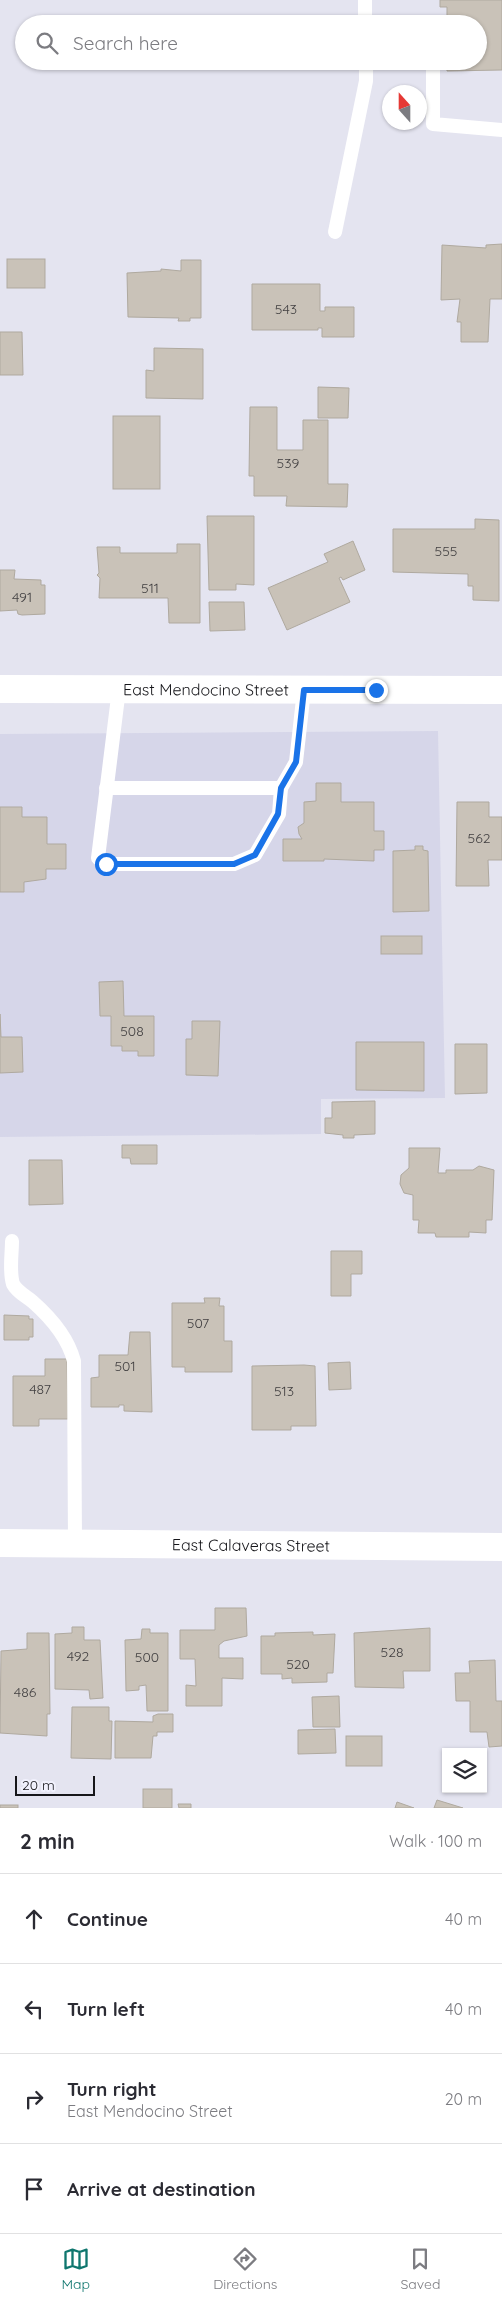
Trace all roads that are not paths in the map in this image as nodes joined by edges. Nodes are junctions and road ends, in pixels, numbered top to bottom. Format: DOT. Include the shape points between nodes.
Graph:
graph roads {
  1 [pos="365,0"];
  2 [pos="365,15"];
  3 [pos="366,70"];
  4 [pos="433,70"];
  5 [pos="502,130"];
  6 [pos="335,232"];
  7 [pos="0,689"];
  8 [pos="119,689"];
  9 [pos="304,690"];
  10 [pos="502,690"];
  11 [pos="106,788"];
  12 [pos="281,788"];
  13 [pos="12,1242"];
  14 [pos="0,1543"];
  15 [pos="75,1544"];
  16 [pos="502,1547"];
  1 -- 2 [label="lane"];
  3 -- 6 [label="lane"];
  4 -- 5 [label="lane" via="433,124"];
  7 -- 8 [label="street, East Mendocino Street"];
  8 -- 9 [label="street, East Mendocino Street"];
  8 -- 11 [label="lane"];
  9 -- 10 [label="street, East Mendocino Street"];
  9 -- 12 [label="lane" via="296,762"];
  11 -- 12 [label="lane"];
  11 -- 12 [label="lane" via="98,858 106,864 234,864 255,855 278,814"];
  13 -- 15 [label="lane" via="11,1277 14,1286 62,1334 74,1361"];
  14 -- 15 [label="street, East Calaveras Street"];
  15 -- 16 [label="street, East Calaveras Street"];
}
